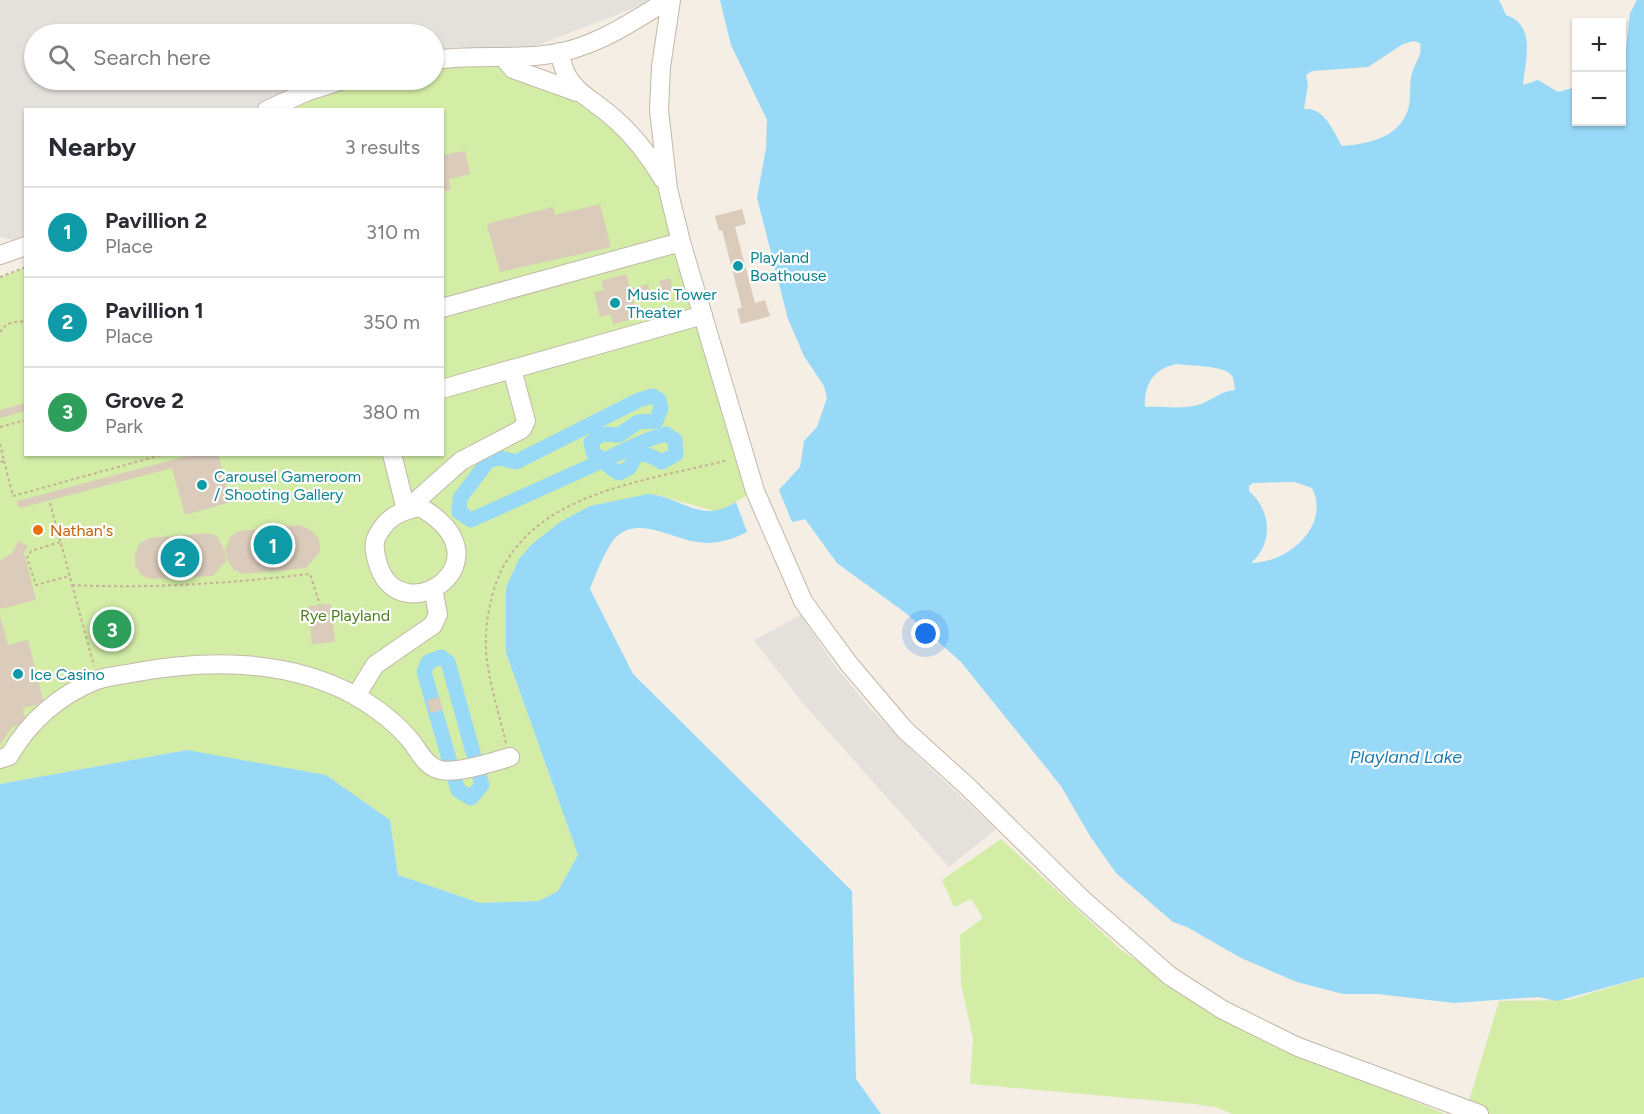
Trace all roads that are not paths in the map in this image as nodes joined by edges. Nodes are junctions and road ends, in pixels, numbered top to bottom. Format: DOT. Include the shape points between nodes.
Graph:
graph roads {
  1 [pos="664,3"];
  2 [pos="561,52"];
  3 [pos="504,58"];
  4 [pos="444,60"];
  5 [pos="323,90"];
  6 [pos="582,94"];
  7 [pos="296,103"];
  8 [pos="275,108"];
  9 [pos="668,189"];
  10 [pos="681,242"];
  11 [pos="24,247"];
  12 [pos="0,255"];
  13 [pos="444,307"];
  14 [pos="703,315"];
  15 [pos="512,369"];
  16 [pos="444,388"];
  17 [pos="392,456"];
  18 [pos="406,510"];
  19 [pos="433,589"];
  20 [pos="356,696"];
  21 [pos="510,758"];
  22 [pos="0,759"];
  23 [pos="1479,1114"];
  1 -- 2 [label="street" via="622,29"];
  1 -- 9 [label="street" via="659,110"];
  2 -- 3 [label="street"];
  2 -- 6 [label="street" via="562,69"];
  3 -- 4 [label="street"];
  3 -- 6 [label="street" via="513,69"];
  5 -- 7 [label="street"];
  6 -- 9 [label="street" via="618,121 648,154"];
  7 -- 8 [label="street"];
  9 -- 10 [label="street"];
  10 -- 13 [label="street"];
  10 -- 14 [label="street"];
  11 -- 12 [label="street"];
  14 -- 15 [label="street"];
  14 -- 23 [label="street" via="754,491 803,601 905,730 1082,899 1170,976 1223,1010 1298,1047"];
  15 -- 16 [label="street"];
  15 -- 18 [label="street" via="526,421 522,429 461,461"];
  17 -- 18 [label="street"];
  18 -- 19 [label="street" via="420,507 438,518 452,535 457,555 452,574"];
  18 -- 19 [label="street" via="385,523 375,540 375,556 381,573 396,590 419,594"];
  19 -- 20 [label="street" via="438,614 433,625 375,665"];
  20 -- 21 [label="street" via="386,717 435,768 449,772"];
  20 -- 22 [label="street" via="317,678 258,666 197,664 98,680 62,698 21,735 9,756"];
}
